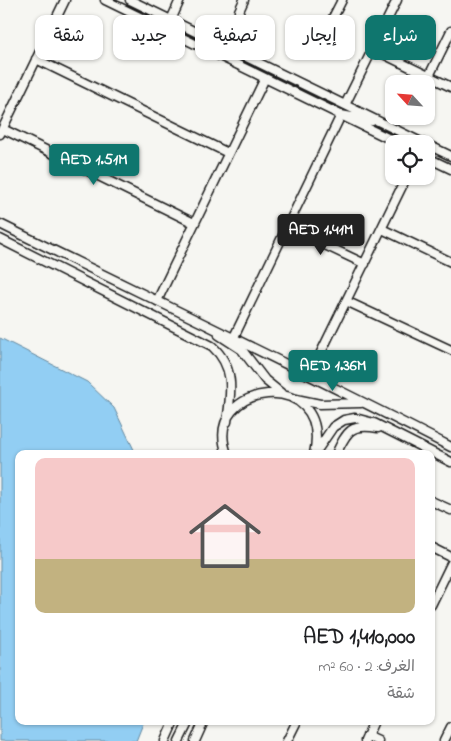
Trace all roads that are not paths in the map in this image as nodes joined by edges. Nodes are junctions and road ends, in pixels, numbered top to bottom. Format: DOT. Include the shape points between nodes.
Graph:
graph roads {
  1 [pos="65,0"];
  2 [pos="130,0"];
  3 [pos="180,0"];
  4 [pos="244,0"];
  5 [pos="342,0"];
  6 [pos="395,1"];
  7 [pos="108,2"];
  8 [pos="239,11"];
  9 [pos="58,15"];
  10 [pos="154,15"];
  11 [pos="161,15"];
  12 [pos="173,15"];
  13 [pos="334,15"];
  14 [pos="389,15"];
  15 [pos="185,27"];
  16 [pos="451,31"];
  17 [pos="36,60"];
  18 [pos="38,60"];
  19 [pos="368,60"];
  20 [pos="396,60"];
  21 [pos="427,75"];
  22 [pos="429,75"];
  23 [pos="265,78"];
  24 [pos="435,79"];
  25 [pos="451,87"];
  26 [pos="345,105"];
  27 [pos="341,115"];
  28 [pos="384,124"];
  29 [pos="1,131"];
  30 [pos="407,135"];
  31 [pos="385,137"];
  32 [pos="435,148"];
  33 [pos="228,153"];
  34 [pos="451,156"];
  35 [pos="435,161"];
  36 [pos="451,169"];
  37 [pos="403,185"];
  38 [pos="194,223"];
  39 [pos="0,224"];
  40 [pos="286,227"];
  41 [pos="382,229"];
  42 [pos="0,239"];
  43 [pos="451,262"];
  44 [pos="365,264"];
  45 [pos="156,301"];
  46 [pos="346,301"];
  47 [pos="196,320"];
  48 [pos="234,337"];
  49 [pos="451,350"];
  50 [pos="310,375"];
  51 [pos="283,394"];
  52 [pos="293,398"];
  53 [pos="368,404"];
  54 [pos="227,422"];
  55 [pos="384,429"];
  56 [pos="450,445"];
  57 [pos="226,450"];
  58 [pos="315,450"];
  59 [pos="317,450"];
  60 [pos="338,450"];
  61 [pos="424,450"];
  62 [pos="435,455"];
  63 [pos="451,462"];
  64 [pos="435,503"];
  65 [pos="451,510"];
  66 [pos="435,549"];
  67 [pos="451,556"];
  68 [pos="451,564"];
  69 [pos="435,597"];
  70 [pos="172,725"];
  71 [pos="187,725"];
  72 [pos="202,725"];
  73 [pos="295,725"];
  74 [pos="372,725"];
  75 [pos="451,728"];
  76 [pos="366,739"];
  77 [pos="165,741"];
  78 [pos="179,741"];
  79 [pos="195,741"];
  80 [pos="287,741"];
  81 [pos="378,741"];
  82 [pos="444,741"];
  1 -- 9 [label="street"];
  2 -- 11 [label="street"];
  3 -- 12 [label="street"];
  4 -- 8 [label="street"];
  5 -- 13 [label="street"];
  6 -- 14 [label="street"];
  7 -- 10 [label="street"];
  7 -- 23 [label="street"];
  15 -- 26 [label="street"];
  16 -- 22 [label="street"];
  17 -- 29 [label="street"];
  18 -- 33 [label="street"];
  19 -- 26 [label="street"];
  20 -- 21 [label="street"];
  23 -- 27 [label="street"];
  23 -- 33 [label="street"];
  24 -- 25 [label="street"];
  26 -- 28 [label="street"];
  27 -- 28 [label="street"];
  27 -- 31 [label="street"];
  27 -- 40 [label="street"];
  28 -- 30 [label="street"];
  29 -- 38 [label="street"];
  32 -- 34 [label="street"];
  33 -- 38 [label="street"];
  35 -- 36 [label="street"];
  37 -- 41 [label="street"];
  38 -- 45 [label="street"];
  39 -- 45 [label="street"];
  40 -- 44 [label="street"];
  40 -- 48 [label="street"];
  41 -- 43 [label="street"];
  41 -- 44 [label="street"];
  42 -- 54 [label="street" via="212,346 226,364 230,377 232,393"];
  44 -- 46 [label="street"];
  45 -- 47 [label="street"];
  46 -- 49 [label="street"];
  46 -- 50 [label="street"];
  47 -- 48 [label="street"];
  47 -- 51 [label="street" via="242,350 265,380"];
  48 -- 50 [label="street"];
  50 -- 53 [label="street"];
  51 -- 52 [label="street"];
  51 -- 54 [label="street" via="256,394 243,401"];
  52 -- 53 [label="street" via="320,404 349,401"];
  52 -- 58 [label="street" via="310,416 316,428"];
  53 -- 56 [label="street"];
  54 -- 57 [label="street"];
  55 -- 59 [label="street" via="367,420 350,418 333,427"];
  55 -- 60 [label="street" via="355,427"];
  55 -- 61 [label="street"];
  62 -- 63 [label="street"];
  64 -- 65 [label="street"];
  66 -- 67 [label="street"];
  68 -- 69 [label="street"];
  70 -- 77 [label="street"];
  71 -- 78 [label="street"];
  72 -- 79 [label="street"];
  73 -- 80 [label="street"];
  74 -- 76 [label="street"];
  75 -- 82 [label="street"];
  76 -- 81 [label="street"];
}
